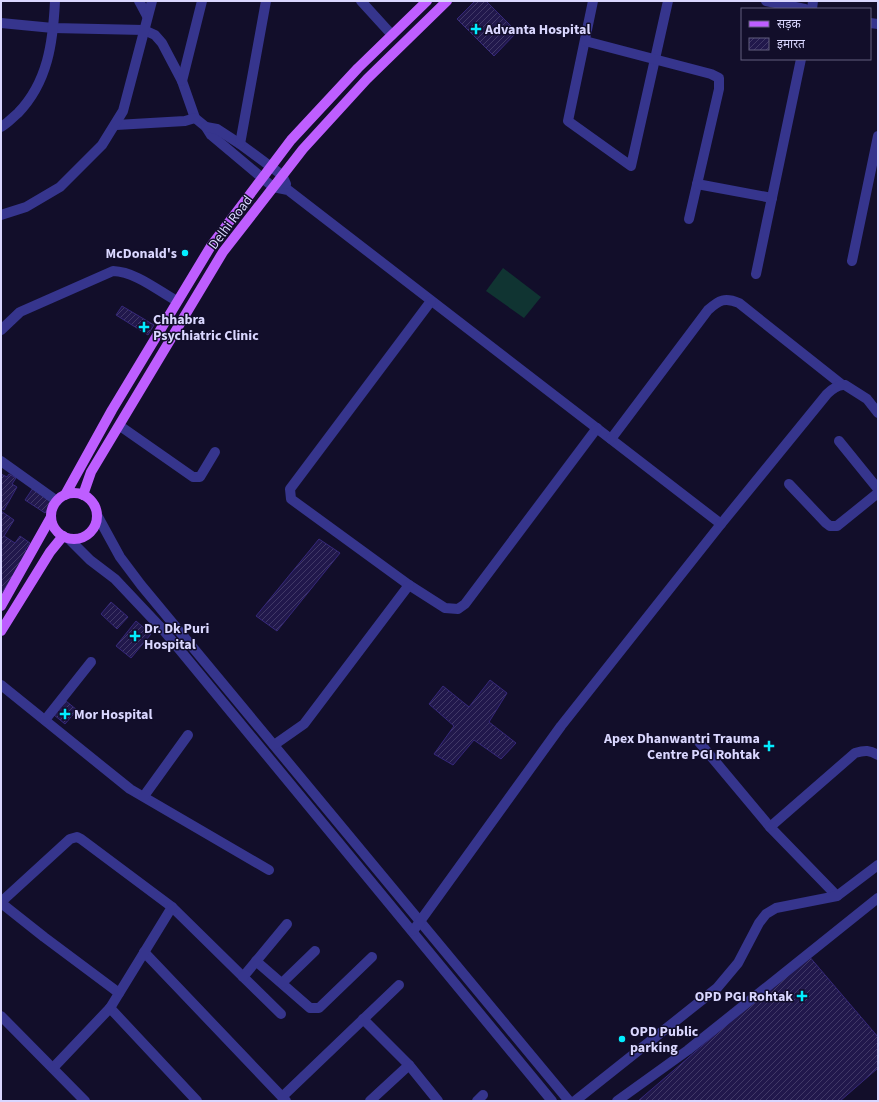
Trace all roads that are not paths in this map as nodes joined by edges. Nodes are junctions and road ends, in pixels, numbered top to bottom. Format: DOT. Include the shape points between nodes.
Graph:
graph roads {
  1 [pos="55,1"];
  2 [pos="139,1"];
  3 [pos="152,1"];
  4 [pos="202,1"];
  5 [pos="266,1"];
  6 [pos="361,1"];
  7 [pos="427,1"];
  8 [pos="447,1"];
  9 [pos="593,1"];
  10 [pos="668,1"];
  11 [pos="766,1"];
  12 [pos="800,8"];
  13 [pos="147,16"];
  14 [pos="1,23"];
  15 [pos="53,28"];
  16 [pos="144,30"];
  17 [pos="392,35"];
  18 [pos="585,41"];
  19 [pos="655,60"];
  20 [pos="801,60"];
  21 [pos="182,81"];
  22 [pos="195,118"];
  23 [pos="116,125"];
  24 [pos="1,127"];
  25 [pos="206,127"];
  26 [pos="878,136"];
  27 [pos="240,144"];
  28 [pos="271,167"];
  29 [pos="282,175"];
  30 [pos="263,179"];
  31 [pos="697,184"];
  32 [pos="273,187"];
  33 [pos="288,190"];
  34 [pos="772,198"];
  35 [pos="1,215"];
  36 [pos="689,219"];
  37 [pos="852,261"];
  38 [pos="756,274"];
  39 [pos="177,301"];
  40 [pos="431,301"];
  41 [pos="1,330"];
  42 [pos="841,384"];
  43 [pos="878,413"];
  44 [pos="120,426"];
  45 [pos="598,428"];
  46 [pos="611,439"];
  47 [pos="839,441"];
  48 [pos="215,452"];
  49 [pos="1,461"];
  50 [pos="789,484"];
  51 [pos="878,489"];
  52 [pos="878,494"];
  53 [pos="83,495"];
  54 [pos="61,498"];
  55 [pos="97,515"];
  56 [pos="51,517"];
  57 [pos="721,524"];
  58 [pos="66,537"];
  59 [pos="410,584"];
  60 [pos="1,606"];
  61 [pos="1,631"];
  62 [pos="91,662"];
  63 [pos="1,684"];
  64 [pos="45,720"];
  65 [pos="188,735"];
  66 [pos="699,742"];
  67 [pos="274,745"];
  68 [pos="878,755"];
  69 [pos="144,796"];
  70 [pos="770,828"];
  71 [pos="351,837"];
  72 [pos="343,846"];
  73 [pos="878,864"];
  74 [pos="269,870"];
  75 [pos="836,896"];
  76 [pos="878,898"];
  77 [pos="1,902"];
  78 [pos="172,907"];
  79 [pos="420,921"];
  80 [pos="287,924"];
  81 [pos="413,932"];
  82 [pos="315,951"];
  83 [pos="144,952"];
  84 [pos="372,957"];
  85 [pos="256,961"];
  86 [pos="243,977"];
  87 [pos="282,983"];
  88 [pos="399,985"];
  89 [pos="119,993"];
  90 [pos="110,1008"];
  91 [pos="281,1014"];
  92 [pos="1,1016"];
  93 [pos="363,1019"];
  94 [pos="409,1065"];
  95 [pos="53,1068"];
  96 [pos="284,1099"];
  97 [pos="85,1101"];
  98 [pos="197,1101"];
  99 [pos="370,1101"];
  100 [pos="438,1101"];
  101 [pos="552,1101"];
  102 [pos="569,1101"];
  103 [pos="575,1101"];
  104 [pos="617,1101"];
  1 -- 15 [label="street"];
  2 -- 13 [label="street"];
  3 -- 13 [label="street"];
  4 -- 21 [label="street"];
  5 -- 27 [label="street"];
  6 -- 17 [label="street"];
  7 -- 17 [label="main road, Delhi Road"];
  8 -- 29 [label="main road, Delhi Road" via="367,79"];
  9 -- 18 [label="street"];
  10 -- 19 [label="street"];
  11 -- 12 [label="street"];
  13 -- 16 [label="street"];
  14 -- 15 [label="street"];
  15 -- 16 [label="street"];
  15 -- 24 [label="street" via="50,55 43,75 29,101"];
  16 -- 21 [label="street" via="155,35 162,43"];
  16 -- 23 [label="street" via="123,112"];
  17 -- 28 [label="main road, Delhi Road" via="296,134"];
  18 -- 19 [label="street"];
  18 -- 19 [label="street" via="568,121 631,166"];
  19 -- 31 [label="street" via="719,78 719,88"];
  20 -- 34 [label="street"];
  21 -- 22 [label="street"];
  22 -- 23 [label="street" via="185,122"];
  22 -- 25 [label="street"];
  23 -- 35 [label="street" via="102,145 60,188 26,207"];
  25 -- 27 [label="street" via="217,129"];
  25 -- 30 [label="street" via="211,135"];
  26 -- 37 [label="street"];
  27 -- 28 [label="street"];
  28 -- 29 [label="street"];
  28 -- 30 [label="main road, Delhi Road"];
  29 -- 32 [label="main road, Delhi Road"];
  29 -- 33 [label="street"];
  30 -- 32 [label="street"];
  30 -- 39 [label="main road, Delhi Road" via="211,246"];
  31 -- 34 [label="street"];
  31 -- 36 [label="street"];
  32 -- 33 [label="street"];
  32 -- 44 [label="main road, Delhi Road" via="223,252"];
  33 -- 40 [label="street"];
  34 -- 38 [label="street"];
  39 -- 41 [label="street" via="132,275 113,271 20,312"];
  39 -- 54 [label="main road, Delhi Road"];
  40 -- 45 [label="street"];
  40 -- 59 [label="street" via="290,492 292,499"];
  42 -- 43 [label="street" via="851,387 867,399"];
  42 -- 46 [label="street" via="739,303 721,299 708,310"];
  42 -- 57 [label="street" via="827,394"];
  44 -- 48 [label="street" via="193,477 200,477"];
  44 -- 53 [label="main road, Delhi Road" via="91,472"];
  45 -- 46 [label="street"];
  45 -- 59 [label="street" via="465,604 458,609 445,608"];
  46 -- 57 [label="street"];
  47 -- 51 [label="street"];
  49 -- 54 [label="street"];
  50 -- 52 [label="street" via="826,523 833,527"];
  53 -- 54 [label="main road" via="72,494"];
  53 -- 55 [label="main road" via="92,502"];
  54 -- 56 [label="main road" via="53,507"];
  55 -- 58 [label="main road" via="94,528 89,534 76,539"];
  55 -- 67 [label="street" via="120,557 141,585"];
  56 -- 58 [label="main road" via="53,525"];
  56 -- 60 [label="main road"];
  57 -- 79 [label="street" via="561,726"];
  58 -- 61 [label="main road" via="50,552"];
  58 -- 72 [label="street" via="115,579 165,632"];
  59 -- 67 [label="street" via="304,724"];
  62 -- 64 [label="street"];
  63 -- 64 [label="street"];
  64 -- 69 [label="street" via="130,789"];
  65 -- 69 [label="street"];
  66 -- 70 [label="street"];
  67 -- 71 [label="street"];
  68 -- 70 [label="street" via="864,750 855,753"];
  69 -- 74 [label="street"];
  70 -- 75 [label="street"];
  71 -- 72 [label="street"];
  71 -- 79 [label="street"];
  72 -- 81 [label="street"];
  73 -- 75 [label="street"];
  75 -- 103 [label="street" via="776,908 766,914 738,963 717,988"];
  76 -- 104 [label="street" via="688,1050"];
  77 -- 78 [label="street" via="70,839 77,838"];
  77 -- 89 [label="street"];
  78 -- 83 [label="street"];
  78 -- 86 [label="street"];
  79 -- 81 [label="street"];
  79 -- 102 [label="street"];
  80 -- 85 [label="street"];
  81 -- 101 [label="street"];
  82 -- 87 [label="street"];
  83 -- 89 [label="street"];
  83 -- 96 [label="street"];
  84 -- 87 [label="street" via="320,1008 310,1008"];
  85 -- 86 [label="street"];
  85 -- 87 [label="street"];
  86 -- 91 [label="street"];
  88 -- 93 [label="street"];
  89 -- 90 [label="street"];
  90 -- 95 [label="street"];
  90 -- 98 [label="street"];
  92 -- 95 [label="street"];
  93 -- 94 [label="street"];
  93 -- 96 [label="street"];
  94 -- 99 [label="street"];
  94 -- 100 [label="street"];
  95 -- 97 [label="street"];
}
